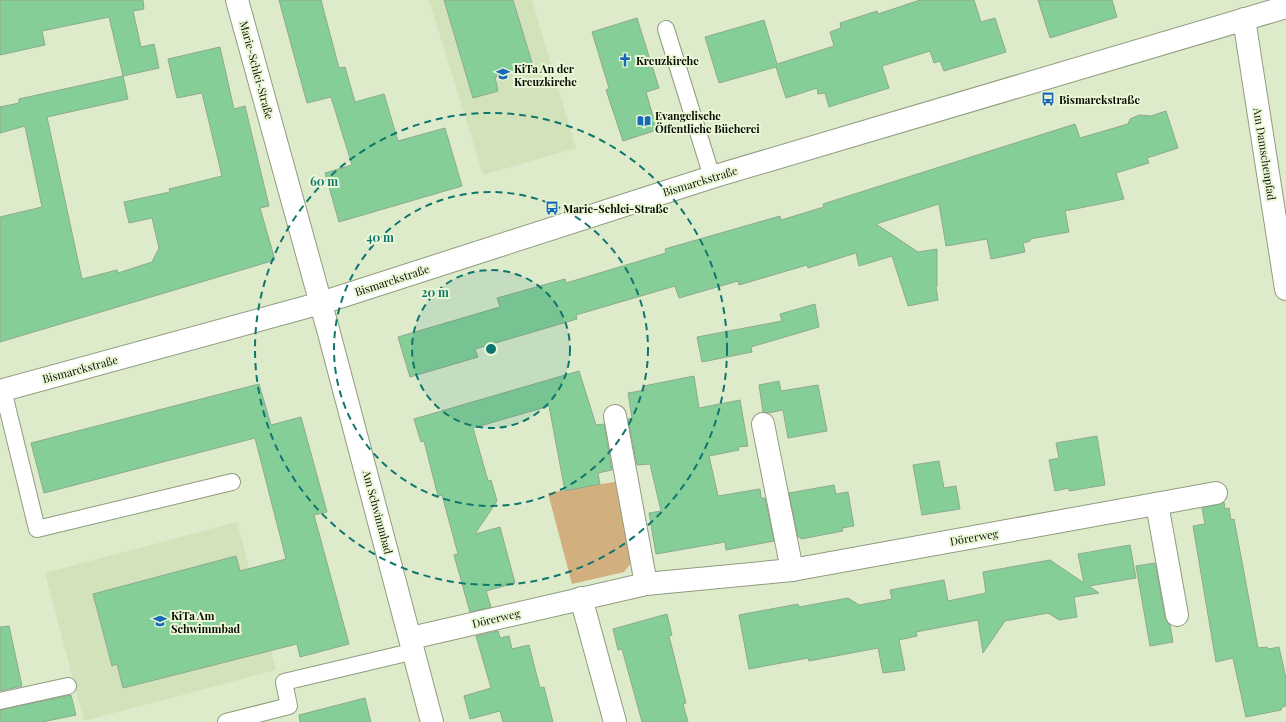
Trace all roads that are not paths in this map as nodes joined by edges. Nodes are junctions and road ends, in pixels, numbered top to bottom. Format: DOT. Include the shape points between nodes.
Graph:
graph roads {
  1 [pos="237,0"];
  2 [pos="1286,7"];
  3 [pos="1244,19"];
  4 [pos="666,29"];
  5 [pos="712,177"];
  6 [pos="1286,289"];
  7 [pos="321,303"];
  8 [pos="1,390"];
  9 [pos="615,416"];
  10 [pos="762,424"];
  11 [pos="232,482"];
  12 [pos="1216,493"];
  13 [pos="1157,504"];
  14 [pos="792,570"];
  15 [pos="646,584"];
  16 [pos="581,598"];
  17 [pos="1177,615"];
  18 [pos="413,644"];
  19 [pos="68,686"];
  20 [pos="0,701"];
  21 [pos="226,722"];
  22 [pos="432,722"];
  23 [pos="615,722"];
  1 -- 7 [label="street, Marie-Schlei-Straße"];
  2 -- 3 [label="street, Bismarckstraße"];
  3 -- 5 [label="street, Bismarckstraße"];
  3 -- 6 [label="street, Am Damschenpfad"];
  4 -- 5 [label="lane"];
  5 -- 7 [label="street, Bismarckstraße"];
  7 -- 8 [label="street, Bismarckstraße"];
  7 -- 18 [label="street, Am Schwimmbad"];
  8 -- 11 [label="lane" via="38,529"];
  9 -- 15 [label="street"];
  10 -- 14 [label="street"];
  12 -- 13 [label="street, Dörerweg"];
  13 -- 14 [label="street, Dörerweg"];
  13 -- 17 [label="street"];
  14 -- 15 [label="street, Dörerweg"];
  15 -- 16 [label="street, Dörerweg"];
  16 -- 18 [label="street, Dörerweg"];
  16 -- 23 [label="street"];
  18 -- 21 [label="lane" via="284,682 289,706"];
  18 -- 22 [label="street, Am Schwimmbad"];
  19 -- 20 [label="lane"];
}
